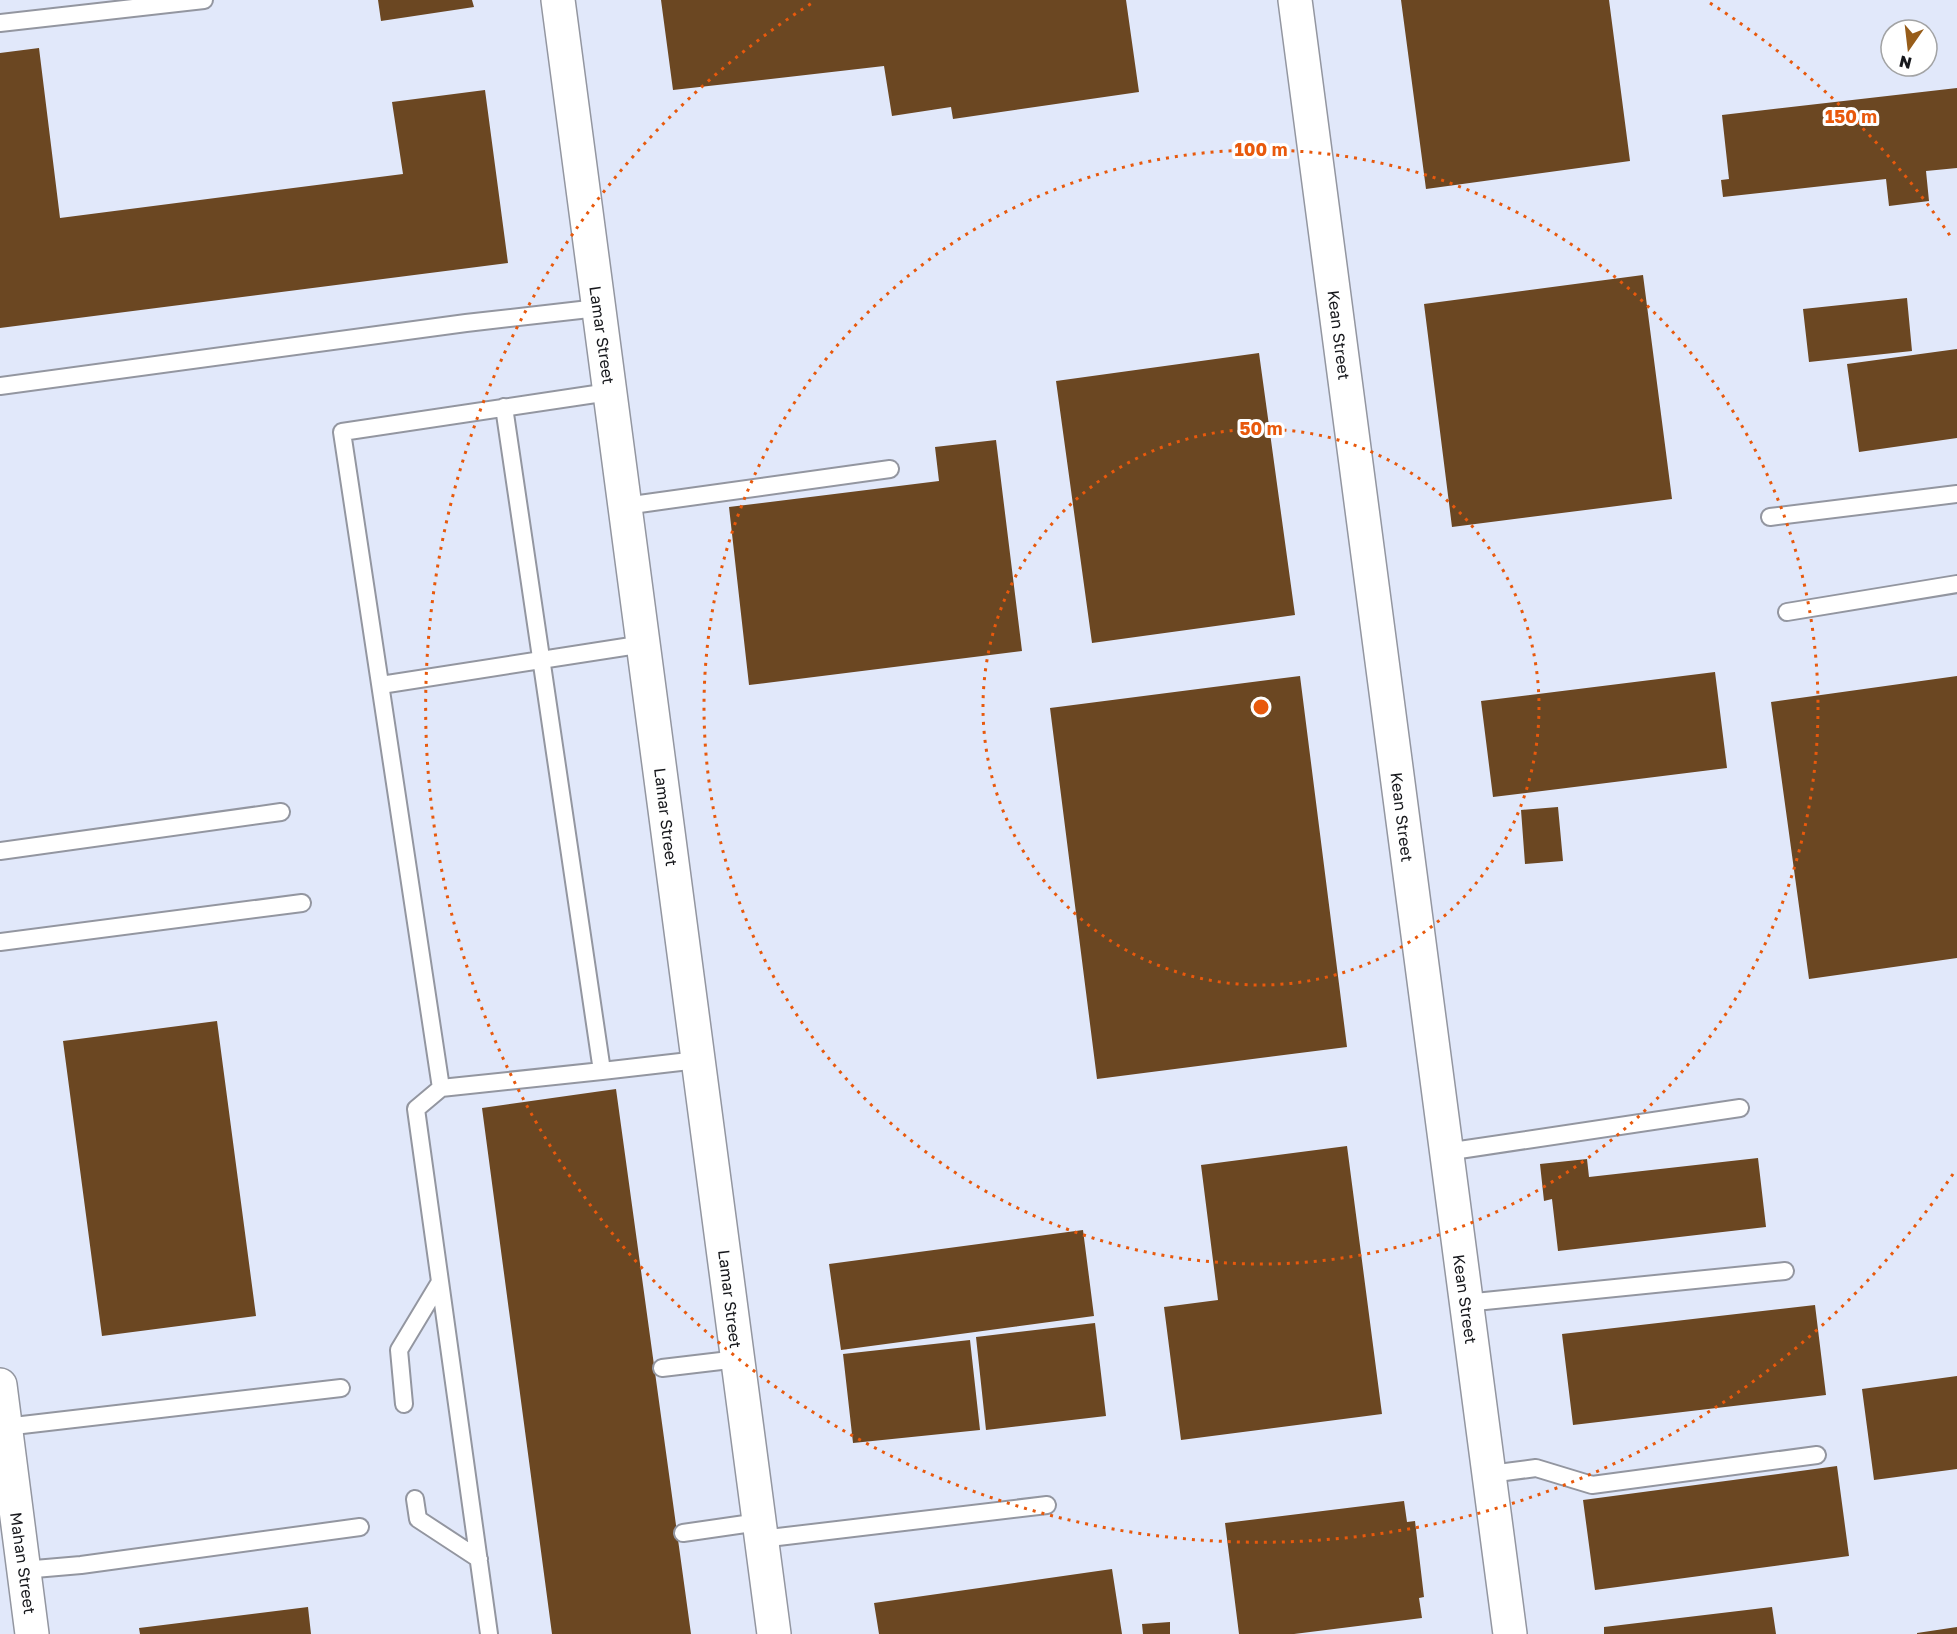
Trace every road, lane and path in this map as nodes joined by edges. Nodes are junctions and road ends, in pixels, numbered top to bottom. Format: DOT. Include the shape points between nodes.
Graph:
graph roads {
  1 [pos="204,0"];
  2 [pos="558,0"];
  3 [pos="1295,0"];
  4 [pos="0,23"];
  5 [pos="598,308"];
  6 [pos="0,386"];
  7 [pos="609,392"];
  8 [pos="504,407"];
  9 [pos="890,469"];
  10 [pos="1957,494"];
  11 [pos="626,506"];
  12 [pos="1770,517"];
  13 [pos="1957,584"];
  14 [pos="1787,612"];
  15 [pos="644,644"];
  16 [pos="541,661"];
  17 [pos="381,685"];
  18 [pos="281,812"];
  19 [pos="0,851"];
  20 [pos="302,903"];
  21 [pos="0,942"];
  22 [pos="698,1060"];
  23 [pos="602,1071"];
  24 [pos="441,1088"];
  25 [pos="1740,1108"];
  26 [pos="1446,1152"];
  27 [pos="1785,1271"];
  28 [pos="440,1282"];
  29 [pos="1465,1303"];
  30 [pos="738,1359"];
  31 [pos="663,1368"];
  32 [pos="0,1386"];
  33 [pos="341,1388"];
  34 [pos="405,1404"];
  35 [pos="5,1427"];
  36 [pos="1817,1455"];
  37 [pos="1490,1474"];
  38 [pos="415,1499"];
  39 [pos="1047,1505"];
  40 [pos="360,1527"];
  41 [pos="760,1530"];
  42 [pos="683,1533"];
  43 [pos="479,1559"];
  44 [pos="23,1570"];
  45 [pos="32,1634"];
  46 [pos="489,1634"];
  47 [pos="774,1634"];
  48 [pos="1510,1634"];
  1 -- 4 [label="lane"];
  2 -- 5 [label="street, Lamar Street"];
  3 -- 26 [label="street, Kean Street"];
  5 -- 6 [label="lane"];
  5 -- 7 [label="street, Lamar Street"];
  7 -- 8 [label="lane"];
  7 -- 11 [label="street, Lamar Street"];
  8 -- 16 [label="lane"];
  8 -- 17 [label="lane" via="342,432"];
  9 -- 11 [label="lane"];
  10 -- 12 [label="lane"];
  11 -- 15 [label="street, Lamar Street"];
  13 -- 14 [label="lane"];
  15 -- 16 [label="lane"];
  15 -- 22 [label="street, Lamar Street"];
  16 -- 17 [label="lane"];
  16 -- 23 [label="lane"];
  17 -- 24 [label="lane"];
  18 -- 19 [label="lane"];
  20 -- 21 [label="lane"];
  22 -- 23 [label="lane"];
  22 -- 30 [label="street, Lamar Street"];
  23 -- 24 [label="lane"];
  24 -- 28 [label="lane" via="416,1109"];
  25 -- 26 [label="lane"];
  26 -- 29 [label="street, Kean Street"];
  27 -- 29 [label="lane"];
  28 -- 34 [label="lane" via="399,1350"];
  28 -- 43 [label="lane"];
  29 -- 37 [label="street, Kean Street"];
  30 -- 31 [label="lane"];
  30 -- 41 [label="street, Lamar Street"];
  32 -- 35 [label="street, Mahan Street"];
  33 -- 35 [label="lane"];
  35 -- 44 [label="street, Mahan Street"];
  36 -- 37 [label="lane" via="1592,1485 1536,1468"];
  37 -- 48 [label="street, Kean Street"];
  38 -- 43 [label="lane" via="418,1520"];
  39 -- 41 [label="lane"];
  40 -- 44 [label="lane"];
  41 -- 42 [label="lane"];
  41 -- 47 [label="street, Lamar Street"];
  43 -- 46 [label="lane"];
  44 -- 45 [label="street, Mahan Street"];
}
